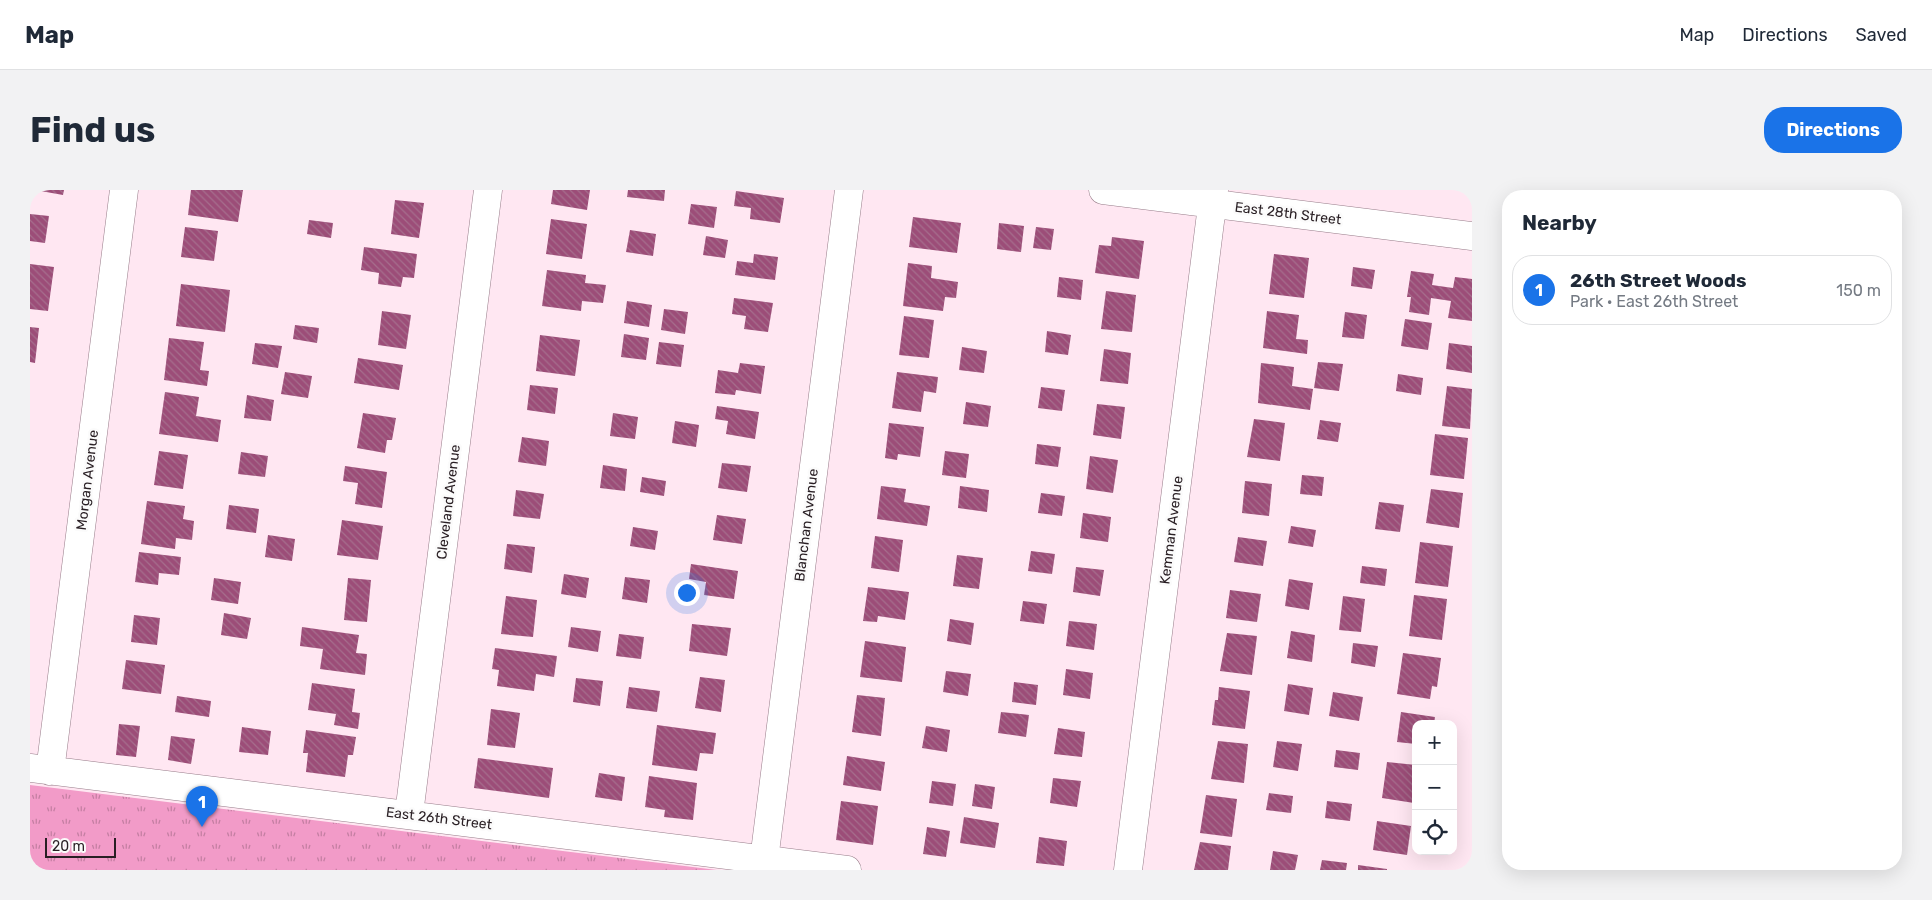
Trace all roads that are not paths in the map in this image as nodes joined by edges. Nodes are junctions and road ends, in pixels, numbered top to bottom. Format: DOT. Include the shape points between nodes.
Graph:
graph roads {
  1 [pos="124,190"];
  2 [pos="488,190"];
  3 [pos="849,190"];
  4 [pos="1103,190"];
  5 [pos="1213,197"];
  6 [pos="1472,236"];
  7 [pos="40,769"];
  8 [pos="409,814"];
  9 [pos="764,860"];
  10 [pos="847,870"];
  11 [pos="1128,870"];
  1 -- 7 [label="street, Morgan Avenue"];
  2 -- 8 [label="street, Cleveland Avenue"];
  3 -- 9 [label="street, Blanchan Avenue"];
  4 -- 5 [label="street, East 28th Street"];
  5 -- 6 [label="street, East 28th Street"];
  5 -- 11 [label="street, Kemman Avenue"];
  7 -- 8 [label="street, East 26th Street"];
  8 -- 9 [label="street, East 26th Street"];
  9 -- 10 [label="street, East 26th Street"];
}
